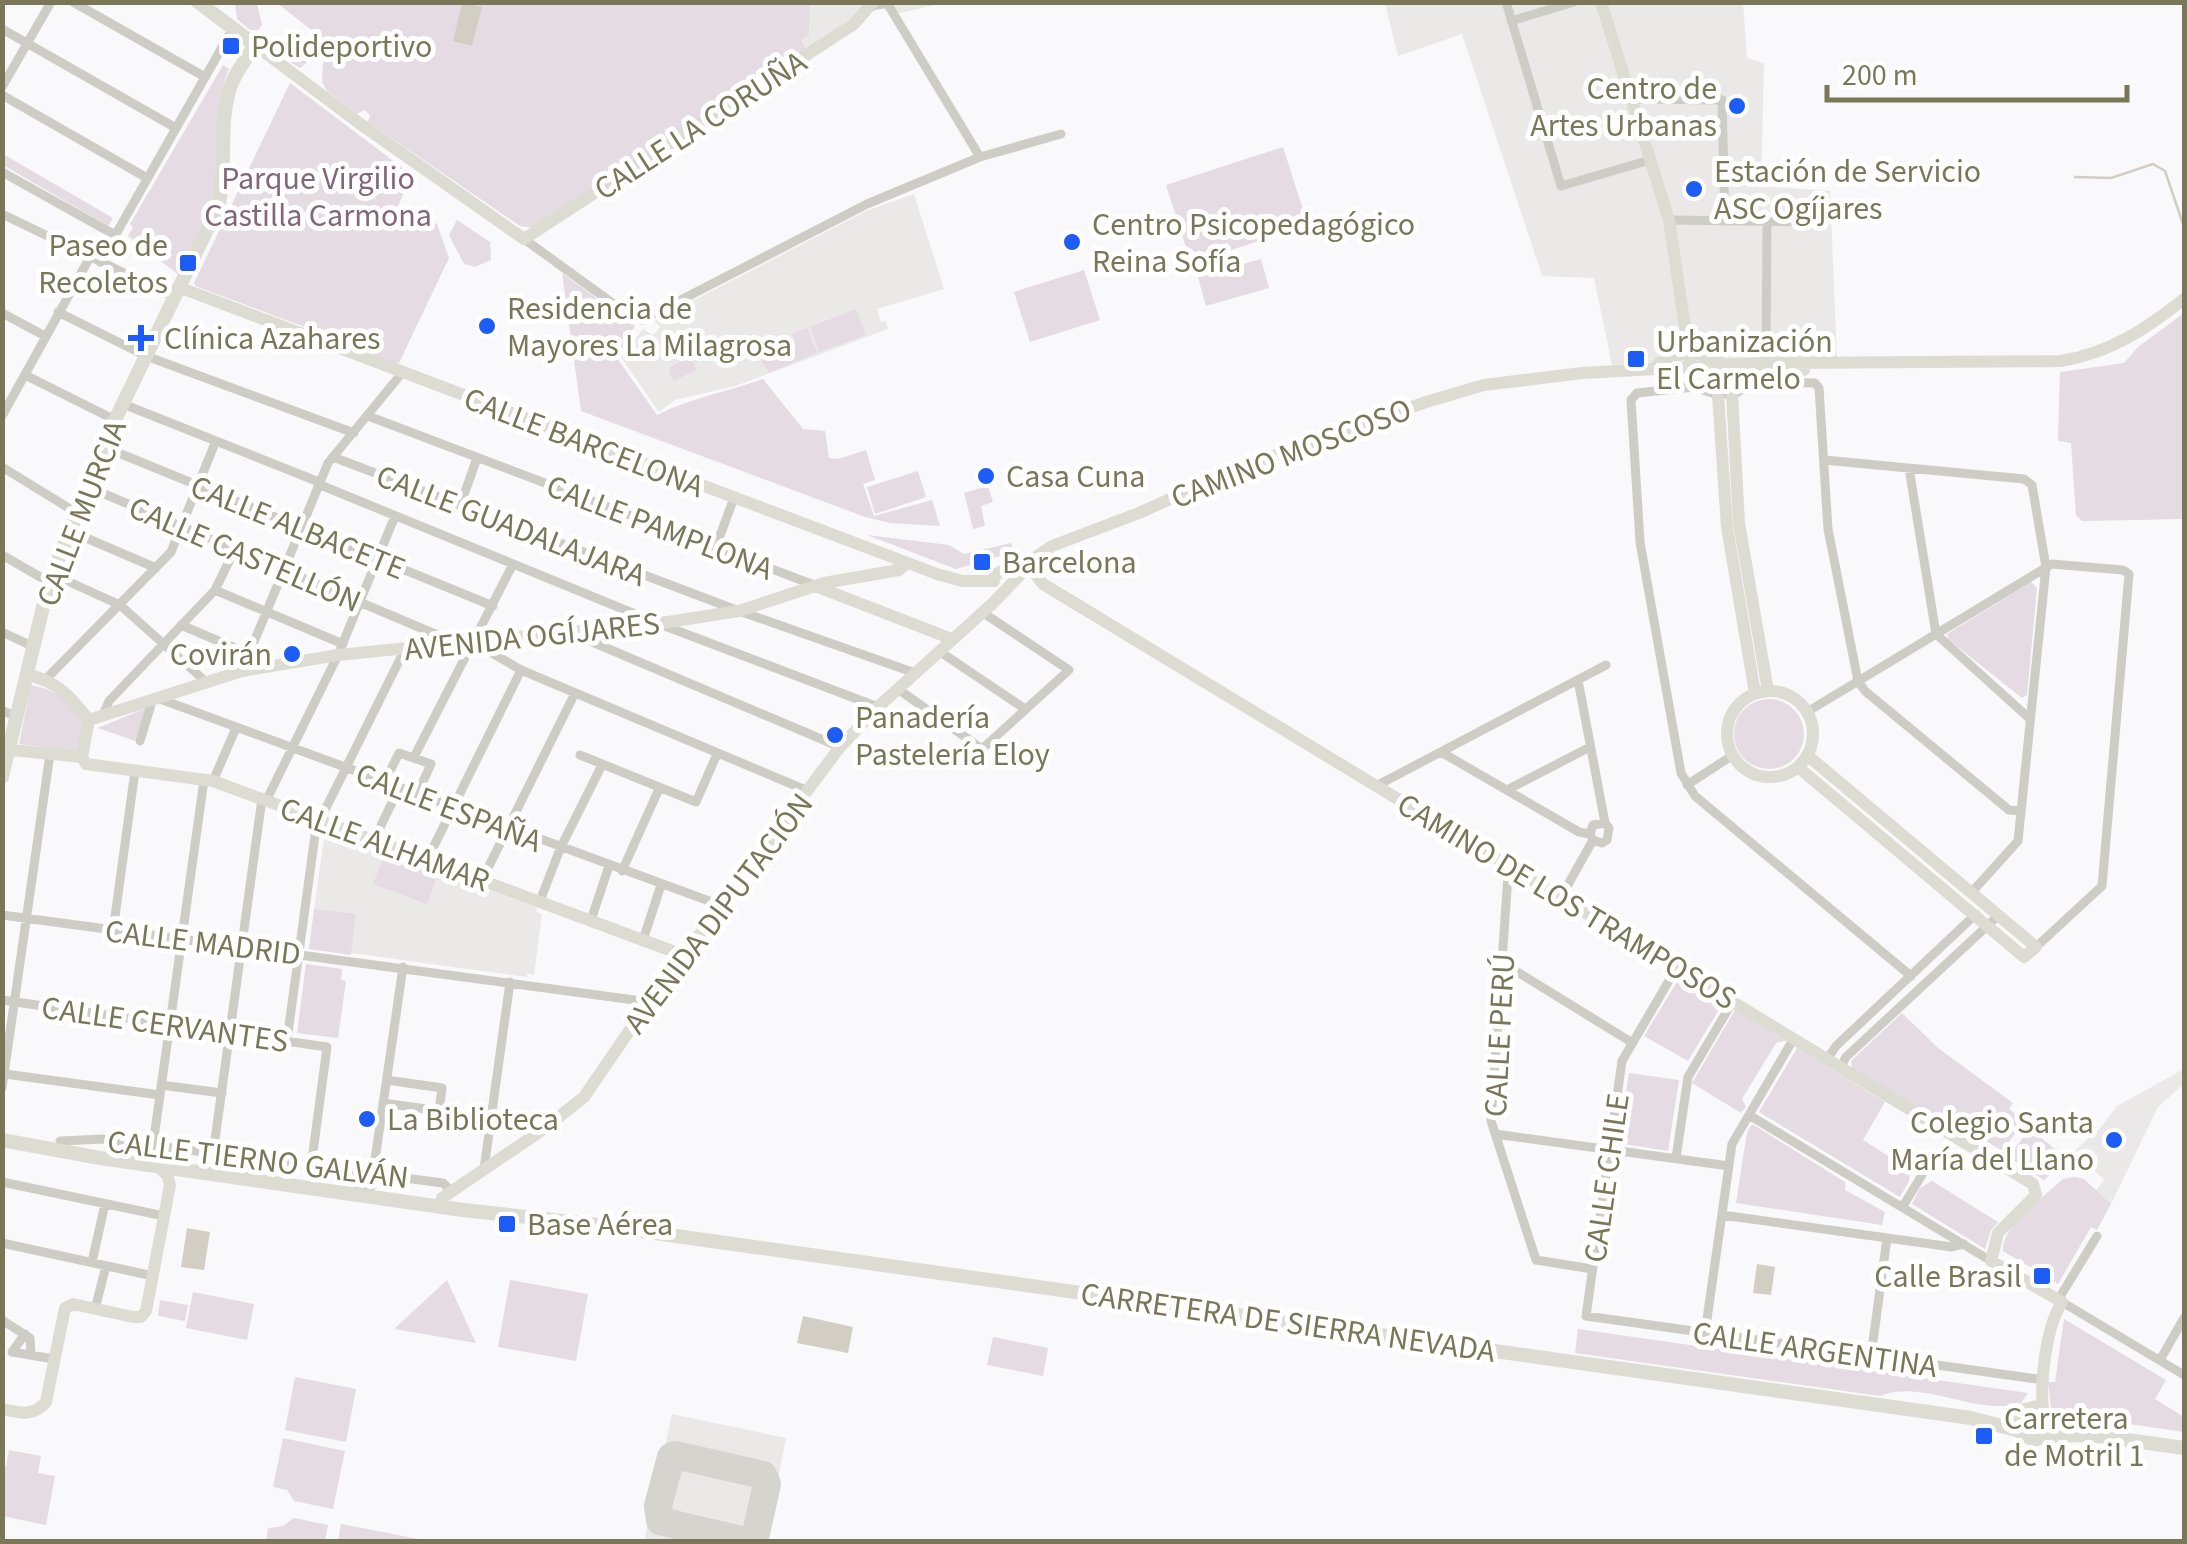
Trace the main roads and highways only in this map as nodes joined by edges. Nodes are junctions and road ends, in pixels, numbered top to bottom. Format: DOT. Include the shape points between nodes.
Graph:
graph roads {
  1 [pos="198,2"];
  2 [pos="2,777"];
  3 [pos="2,1131"];
  4 [pos="2,1140"];
  5 [pos="445,1199"];
  6 [pos="2032,1416"];
  7 [pos="2092,1435"];
  8 [pos="2044,1436"];
  9 [pos="2184,1448"];
  1 -- 2 [label="main road, CALLE MURCIA" via="255,45 227,98 218,207 115,420 50,578"];
  3 -- 5 [label="main road, CALLE TIERNO GALVÁN" via="120,1152 372,1180"];
  4 -- 5 [label="main road, CALLE TIERNO GALVÁN" via="342,1192"];
  5 -- 6 [label="main road, CARRETERA DE SIERRA NEVADA" via="1985,1420"];
  6 -- 7 [label="main road"];
  6 -- 8 [label="main road" via="2050,1427"];
  6 -- 8 [label="main road" via="2031,1440"];
  7 -- 8 [label="main road"];
  7 -- 9 [label="main road"];
}
